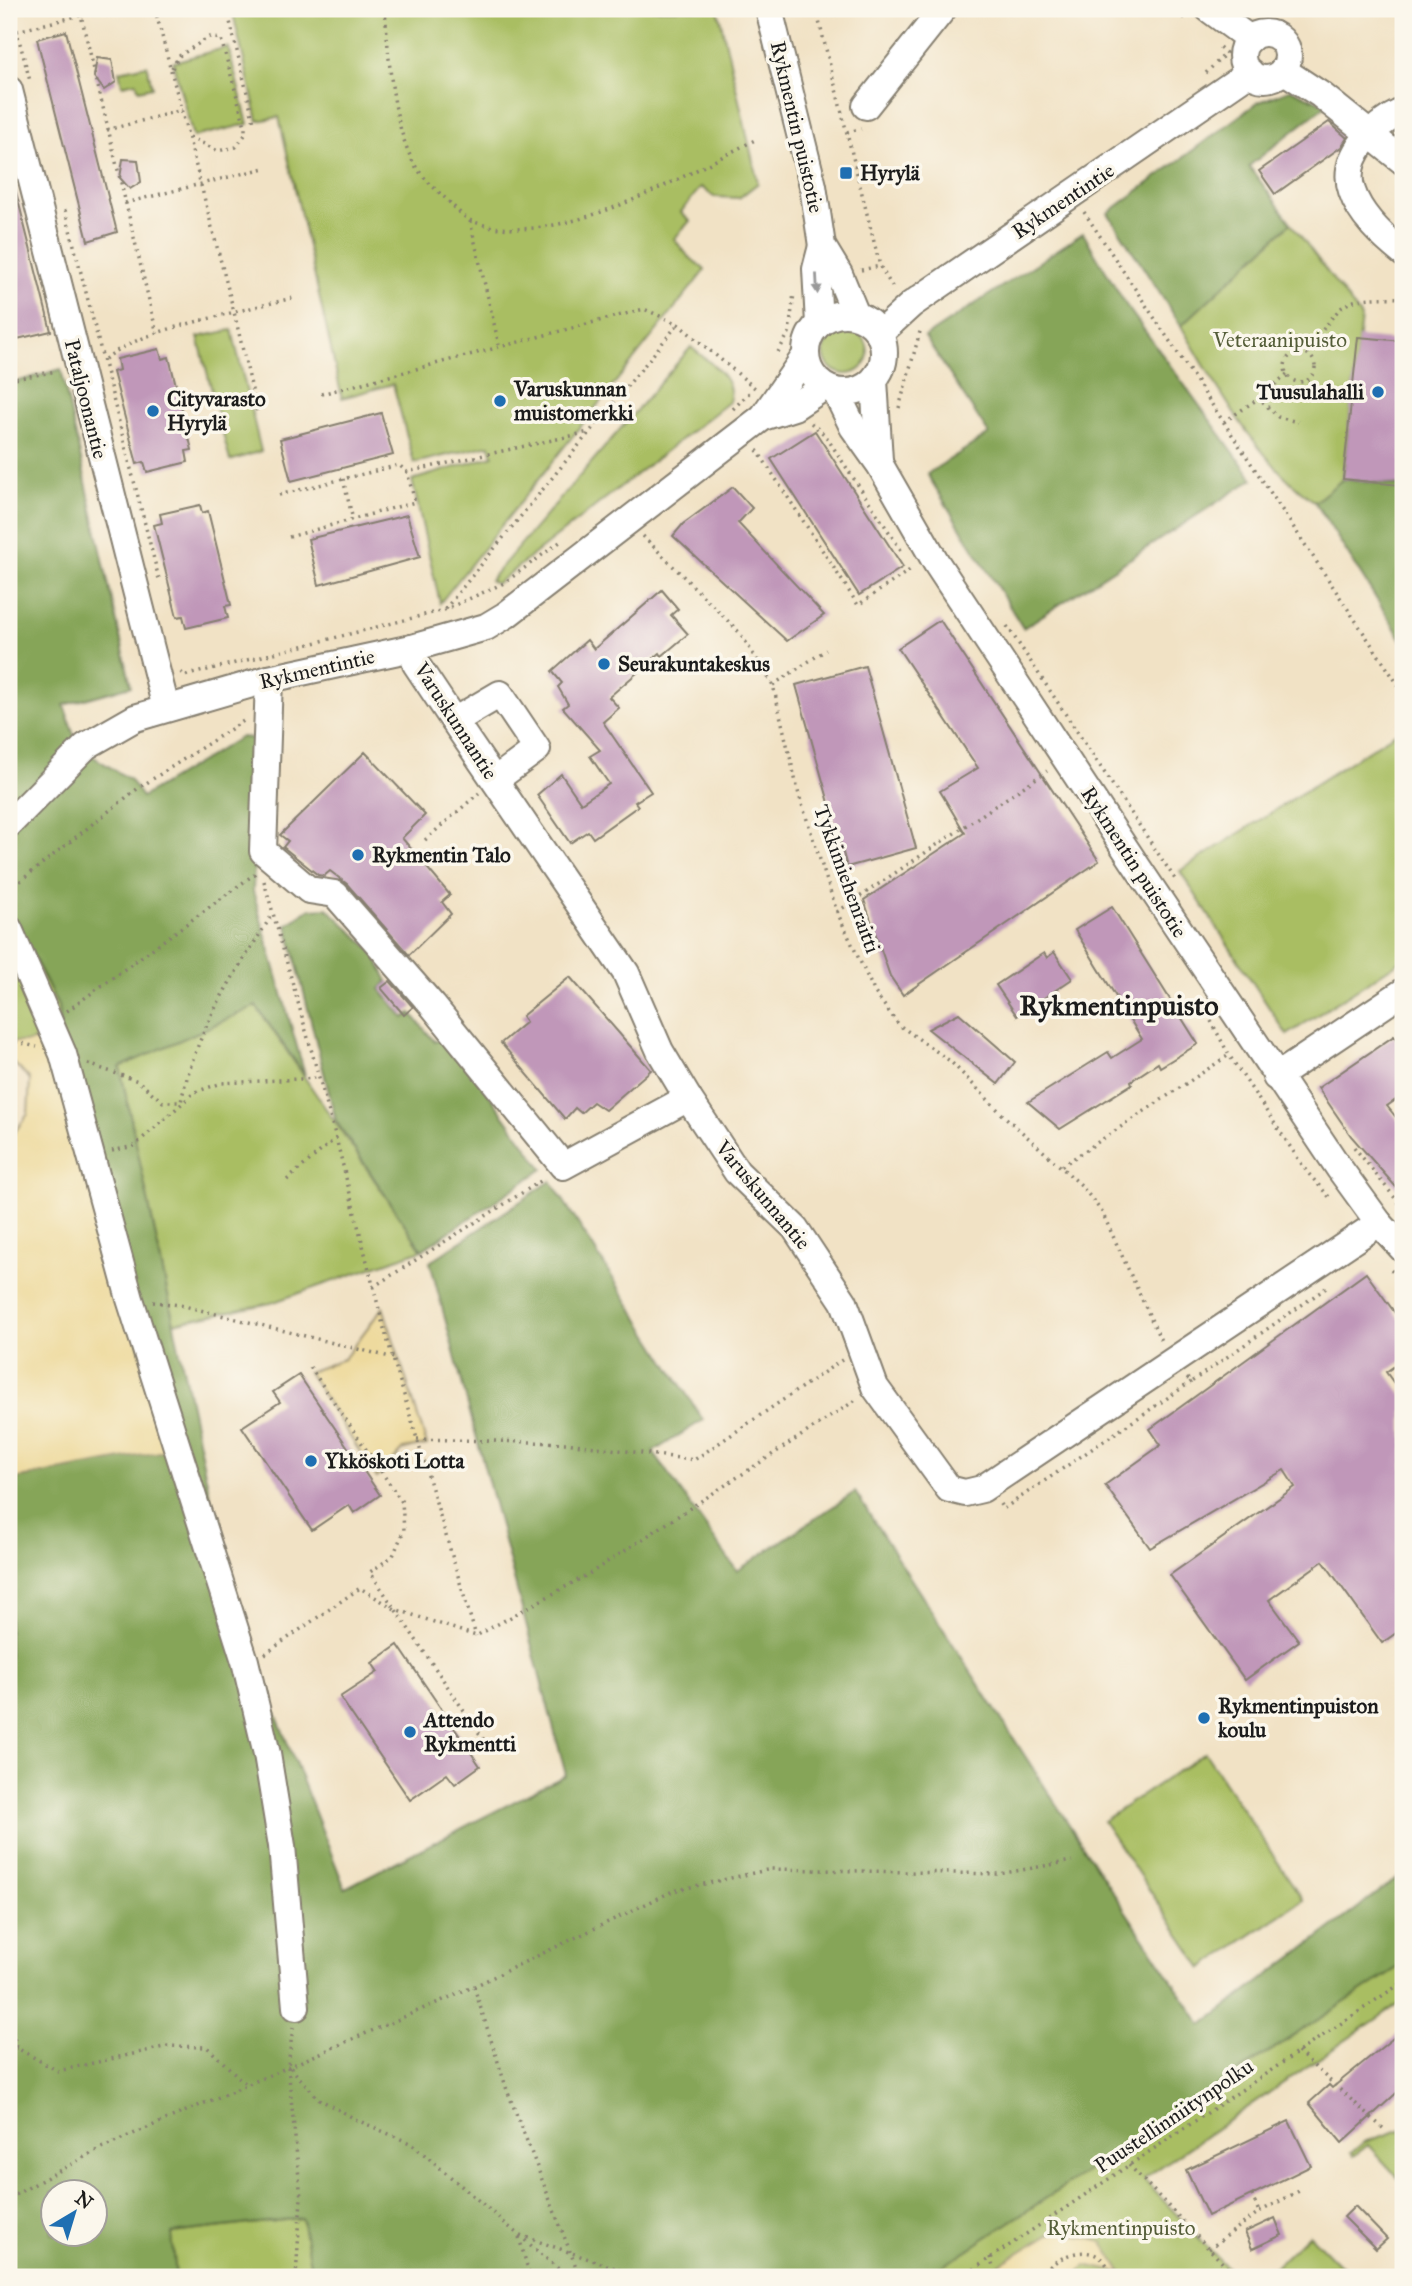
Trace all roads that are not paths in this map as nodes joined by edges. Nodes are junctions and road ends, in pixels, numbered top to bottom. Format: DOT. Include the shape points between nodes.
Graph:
graph roads {
  1 [pos="769,9"];
  2 [pos="943,9"];
  3 [pos="1209,9"];
  4 [pos="1250,39"];
  5 [pos="1283,70"];
  6 [pos="1250,72"];
  7 [pos="20,87"];
  8 [pos="866,106"];
  9 [pos="1403,111"];
  10 [pos="1369,132"];
  11 [pos="1403,161"];
  12 [pos="822,246"];
  13 [pos="1403,253"];
  14 [pos="856,315"];
  15 [pos="819,324"];
  16 [pos="879,334"];
  17 [pos="806,355"];
  18 [pos="874,380"];
  19 [pos="830,389"];
  20 [pos="763,417"];
  21 [pos="880,466"];
  22 [pos="412,648"];
  23 [pos="269,679"];
  24 [pos="166,708"];
  25 [pos="454,721"];
  26 [pos="495,780"];
  27 [pos="9,824"];
  28 [pos="9,929"];
  29 [pos="1403,992"];
  30 [pos="1276,1077"];
  31 [pos="688,1098"];
  32 [pos="1379,1223"];
  33 [pos="1403,1249"];
  34 [pos="296,2007"];
  1 -- 12 [label="street, Rykmentin puistotie" via="813,186"];
  2 -- 8 [label="street"];
  3 -- 4 [label="street"];
  4 -- 5 [label="street" via="1266,33 1282,40 1288,55"];
  4 -- 6 [label="street" via="1243,55"];
  5 -- 6 [label="street" via="1263,78"];
  5 -- 10 [label="street"];
  6 -- 16 [label="street, Rykmentintie" via="907,309"];
  7 -- 24 [label="street, Pataljoonantie" via="111,503"];
  9 -- 10 [label="street"];
  10 -- 11 [label="street"];
  10 -- 13 [label="street" via="1353,159 1351,190 1377,231"];
  12 -- 14 [label="street, Rykmentin puistotie"];
  12 -- 15 [label="street, Rykmentin puistotie, one-way" via="816,269"];
  14 -- 15 [label="street" via="836,315"];
  14 -- 16 [label="street"];
  15 -- 17 [label="street" via="811,332"];
  16 -- 18 [label="street" via="884,358"];
  17 -- 19 [label="street" via="811,373"];
  17 -- 20 [label="street, Rykmentintie"];
  18 -- 19 [label="street" via="850,392"];
  18 -- 21 [label="street, Rykmentin puistotie"];
  19 -- 20 [label="street, Rykmentintie"];
  19 -- 21 [label="street, Rykmentin puistotie"];
  20 -- 22 [label="street, Rykmentintie" via="506,615 486,627"];
  21 -- 30 [label="street, Rykmentin puistotie" via="937,564"];
  22 -- 23 [label="street, Rykmentintie"];
  22 -- 25 [label="street, Varuskunnantie" via="416,664"];
  23 -- 24 [label="street, Rykmentintie"];
  23 -- 31 [label="street" via="263,851 309,890 335,894 563,1166"];
  24 -- 27 [label="street, Rykmentintie" via="135,718 86,746"];
  25 -- 26 [label="street, Varuskunnantie"];
  25 -- 26 [label="street" via="500,694 537,750"];
  26 -- 31 [label="street, Varuskunnantie" via="626,973 660,1051"];
  28 -- 34 [label="street" via="63,1054 130,1299 245,1664 267,1754 282,1846"];
  29 -- 30 [label="street"];
  30 -- 32 [label="street, Rykmentin puistotie"];
  31 -- 32 [label="street, Varuskunnantie" via="737,1171 794,1228 844,1302 875,1387 949,1489 958,1493 974,1492"];
  32 -- 33 [label="street, Rykmentin puistotie"];
}
